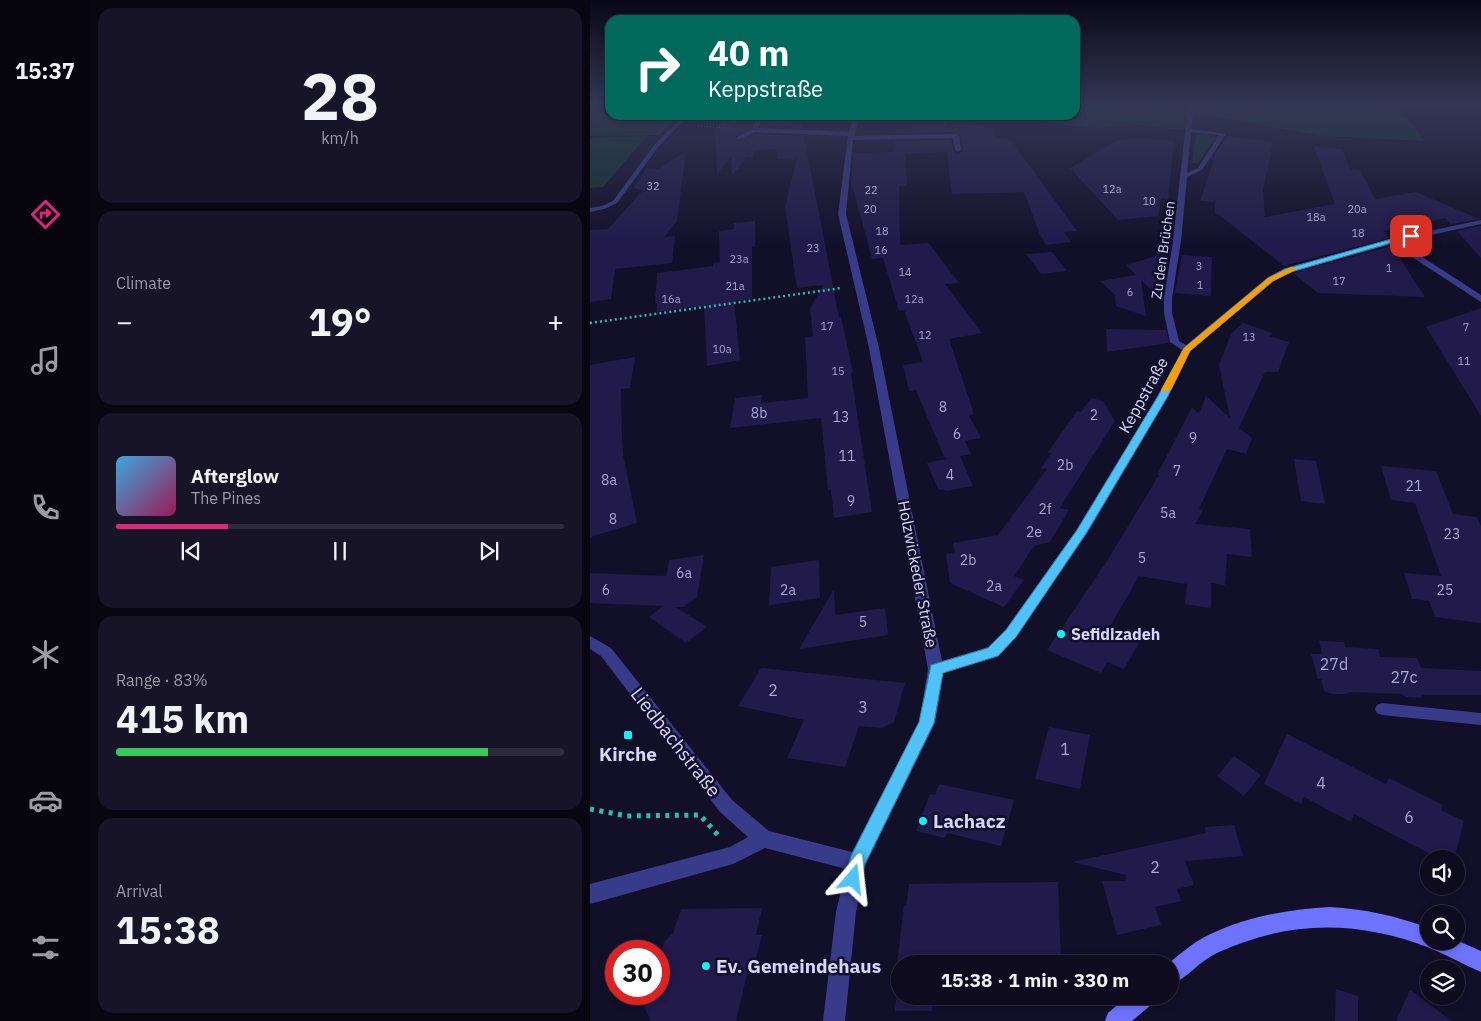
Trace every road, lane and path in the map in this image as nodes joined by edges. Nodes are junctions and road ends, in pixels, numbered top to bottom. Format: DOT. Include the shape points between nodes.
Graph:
graph roads {
  1 [pos="651,153"];
  2 [pos="849,153"];
  3 [pos="1187,153"];
  4 [pos="1211,153"];
  5 [pos="1185,176"];
  6 [pos="602,208"];
  7 [pos="590,210"];
  8 [pos="1481,222"];
  9 [pos="1392,240"];
  10 [pos="860,286"];
  11 [pos="1481,299"];
  12 [pos="590,323"];
  13 [pos="1187,349"];
  14 [pos="590,642"];
  15 [pos="936,669"];
  16 [pos="1382,710"];
  17 [pos="1481,718"];
  18 [pos="590,809"];
  19 [pos="764,840"];
  20 [pos="742,850"];
  21 [pos="857,862"];
  22 [pos="590,894"];
  23 [pos="1420,934"];
  24 [pos="1456,950"];
  25 [pos="1481,962"];
  26 [pos="1179,968"];
  27 [pos="1134,1005"];
  28 [pos="834,1021"];
  29 [pos="1116,1021"];
  1 -- 6 [label="lane" via="615,202"];
  2 -- 10 [label="street, Holzwickeder Straße" via="842,214"];
  3 -- 5 [label="street, Zu den Brüchen"];
  4 -- 5 [label="street" via="1200,169"];
  5 -- 13 [label="street, Zu den Brüchen" via="1168,313 1175,342"];
  6 -- 7 [label="street"];
  8 -- 9 [label="street, Keppstraße"];
  9 -- 11 [label="street"];
  9 -- 13 [label="street, Keppstraße" via="1288,270 1271,279"];
  10 -- 12 [label="path"];
  10 -- 15 [label="street, Holzwickeder Straße"];
  13 -- 15 [label="street, Keppstraße" via="1163,396 1082,532 1011,633 993,652"];
  14 -- 19 [label="street, Liedbachstraße" via="606,652 726,806"];
  15 -- 21 [label="street, Holzwickeder Straße" via="927,723"];
  16 -- 17 [label="lane"];
  18 -- 20 [label="path" via="637,817 700,815 714,832"];
  19 -- 20 [label="street"];
  19 -- 21 [label="street, Liedbachstraße"];
  20 -- 22 [label="street"];
  21 -- 28 [label="street, Holzwickeder Straße" via="846,912"];
  23 -- 26 [label="street" via="1355,918 1308,916 1256,927 1204,949"];
  24 -- 25 [label="street"];
  27 -- 29 [label="street"];
}
